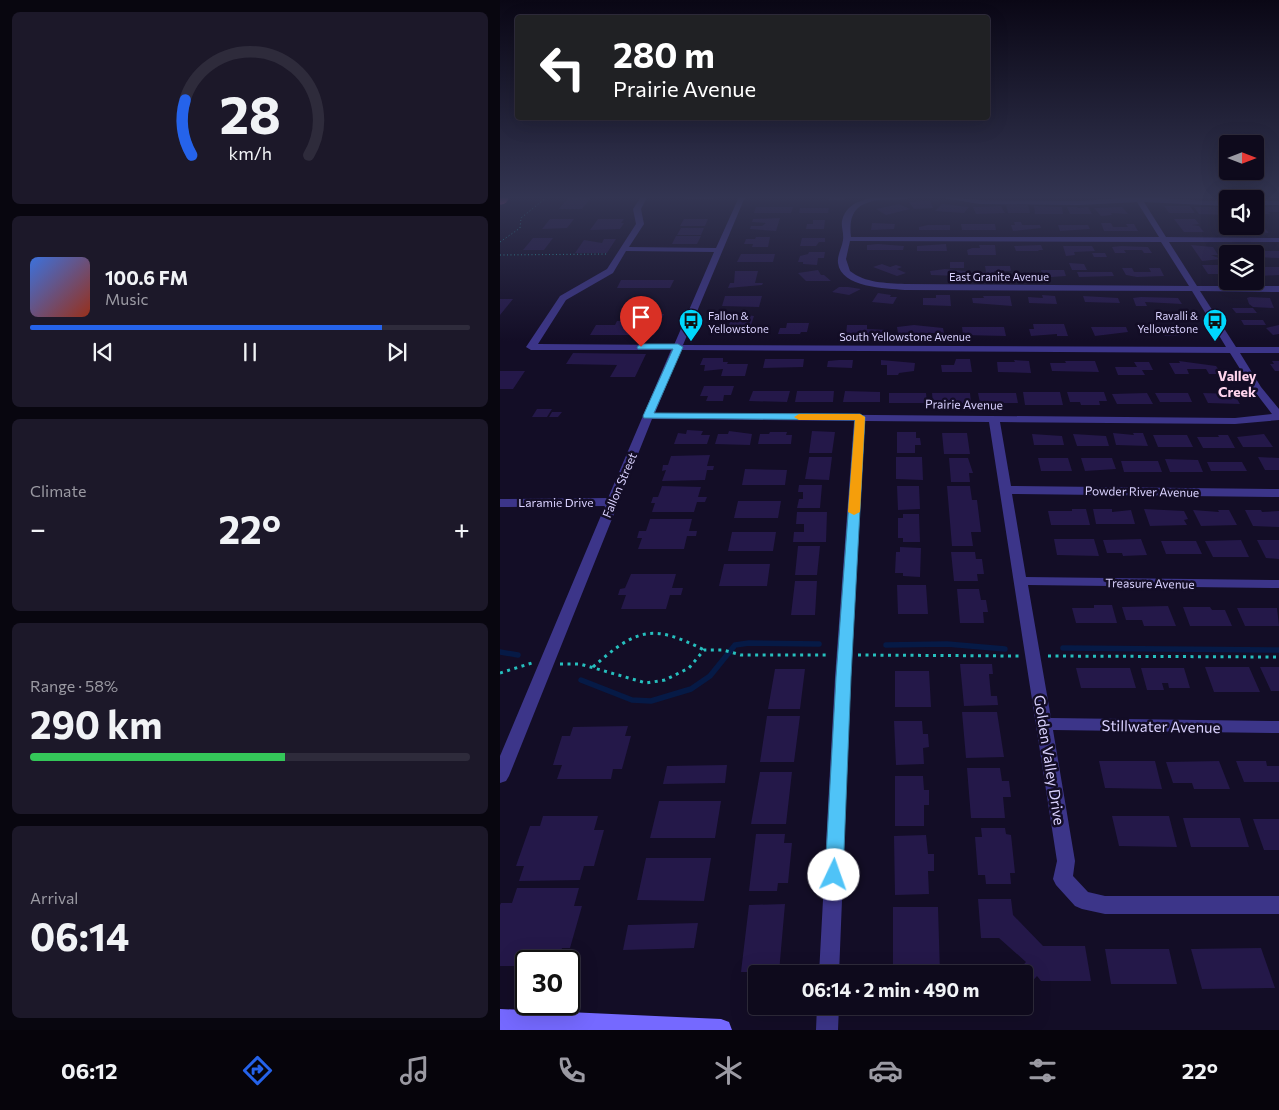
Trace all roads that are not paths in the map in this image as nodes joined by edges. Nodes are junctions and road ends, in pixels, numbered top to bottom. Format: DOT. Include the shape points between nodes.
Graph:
graph roads {
  1 [pos="628,245"];
  2 [pos="722,245"];
  3 [pos="846,245"];
  4 [pos="1168,245"];
  5 [pos="720,250"];
  6 [pos="624,252"];
  7 [pos="1193,288"];
  8 [pos="1279,288"];
  9 [pos="678,347"];
  10 [pos="1233,350"];
  11 [pos="1279,350"];
  12 [pos="648,416"];
  13 [pos="860,417"];
  14 [pos="1279,417"];
  15 [pos="994,419"];
  16 [pos="1006,490"];
  17 [pos="1279,493"];
  18 [pos="500,502"];
  19 [pos="612,502"];
  20 [pos="1021,581"];
  21 [pos="1279,584"];
  22 [pos="1044,724"];
  23 [pos="1279,727"];
  24 [pos="500,776"];
  25 [pos="1279,905"];
  26 [pos="829,965"];
  27 [pos="828,1015"];
  28 [pos="500,1020"];
  29 [pos="721,1030"];
  30 [pos="827,1030"];
  1 -- 6 [label="street"];
  2 -- 5 [label="street, Fallon Street"];
  3 -- 7 [label="street, East Granite Avenue" via="843,268 851,277 885,286"];
  4 -- 7 [label="street"];
  5 -- 6 [label="street"];
  5 -- 9 [label="street, Fallon Street"];
  6 -- 9 [label="street, South Yellowstone Avenue" via="610,271 563,298 531,346"];
  7 -- 8 [label="street, East Granite Avenue"];
  7 -- 10 [label="street"];
  9 -- 10 [label="street, South Yellowstone Avenue"];
  9 -- 12 [label="street, Fallon Street"];
  10 -- 11 [label="street, South Yellowstone Avenue"];
  10 -- 14 [label="street"];
  12 -- 13 [label="street, Prairie Avenue"];
  12 -- 19 [label="street, Fallon Street"];
  13 -- 15 [label="street, Prairie Avenue"];
  13 -- 26 [label="street"];
  14 -- 15 [label="street, Prairie Avenue" via="1235,421"];
  15 -- 16 [label="street, Golden Valley Drive"];
  16 -- 17 [label="street, Powder River Avenue"];
  16 -- 20 [label="street, Golden Valley Drive"];
  18 -- 19 [label="street, Laramie Drive"];
  19 -- 24 [label="street, Fallon Street"];
  20 -- 21 [label="street, Treasure Avenue"];
  20 -- 22 [label="street, Golden Valley Drive"];
  22 -- 23 [label="street, Stillwater Avenue"];
  22 -- 25 [label="street, Golden Valley Drive" via="1066,860 1063,879 1082,900 1105,904"];
  27 -- 30 [label="street"];
  28 -- 29 [label="street"];
}
